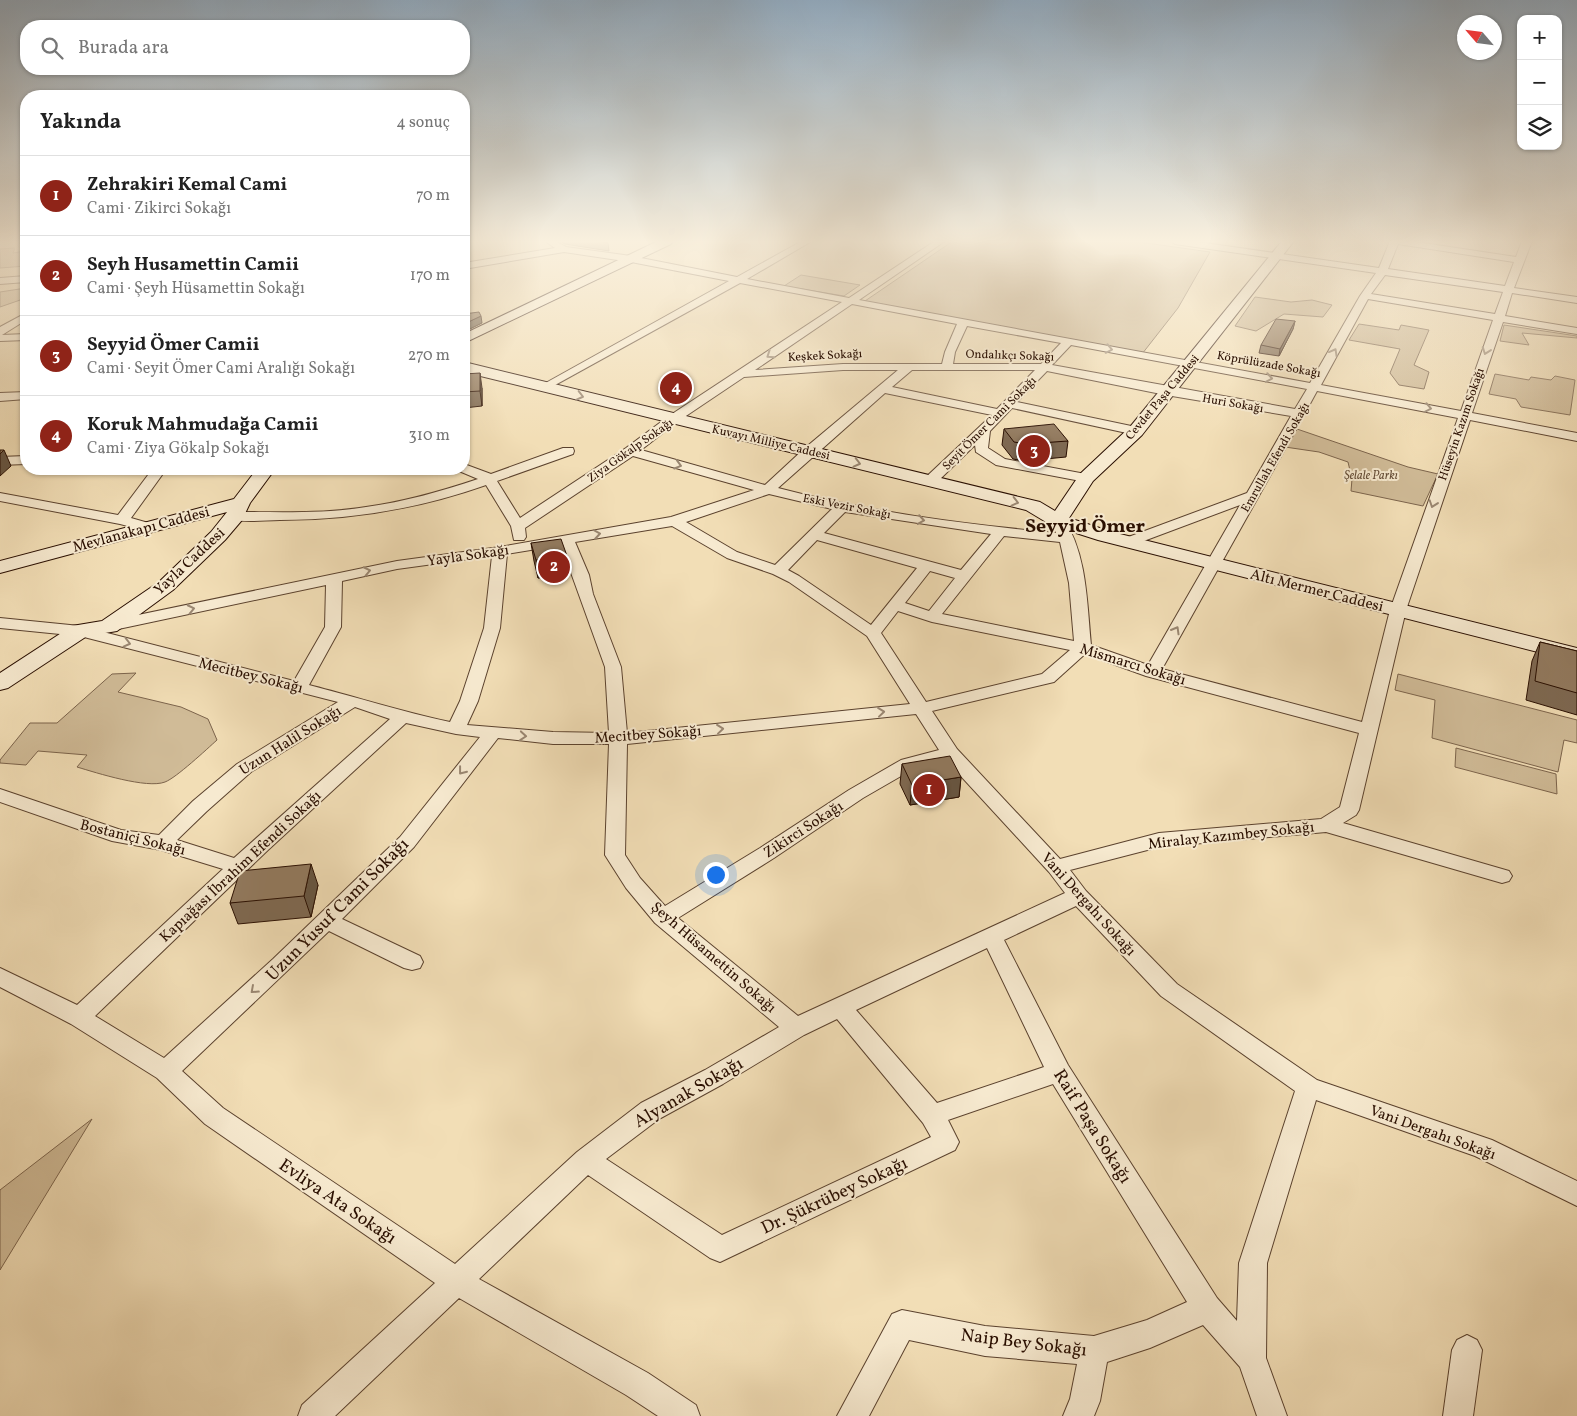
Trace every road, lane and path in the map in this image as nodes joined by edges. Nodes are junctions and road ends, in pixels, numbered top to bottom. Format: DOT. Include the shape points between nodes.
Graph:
graph roads {
  1 [pos="531,307"];
  2 [pos="691,307"];
  3 [pos="842,307"];
  4 [pos="883,307"];
  5 [pos="1235,307"];
  6 [pos="1359,307"];
  7 [pos="1432,307"];
  8 [pos="1502,307"];
  9 [pos="1498,318"];
  10 [pos="20,320"];
  11 [pos="963,322"];
  12 [pos="1577,331"];
  13 [pos="0,332"];
  14 [pos="470,336"];
  15 [pos="20,337"];
  16 [pos="0,338"];
  17 [pos="1068,342"];
  18 [pos="1189,364"];
  19 [pos="910,366"];
  20 [pos="948,367"];
  21 [pos="1044,367"];
  22 [pos="470,369"];
  23 [pos="741,374"];
  24 [pos="1316,386"];
  25 [pos="546,388"];
  26 [pos="883,389"];
  27 [pos="1166,391"];
  28 [pos="20,397"];
  29 [pos="3,399"];
  30 [pos="1004,409"];
  31 [pos="1300,414"];
  32 [pos="1464,414"];
  33 [pos="673,419"];
  34 [pos="984,430"];
  35 [pos="1136,431"];
  36 [pos="1577,437"];
  37 [pos="568,451"];
  38 [pos="631,451"];
  39 [pos="810,451"];
  40 [pos="20,460"];
  41 [pos="0,461"];
  42 [pos="470,470"];
  43 [pos="155,475"];
  44 [pos="262,475"];
  45 [pos="488,478"];
  46 [pos="1086,478"];
  47 [pos="930,481"];
  48 [pos="768,490"];
  49 [pos="1253,495"];
  50 [pos="0,497"];
  51 [pos="842,507"];
  52 [pos="238,510"];
  53 [pos="122,520"];
  54 [pos="674,521"];
  55 [pos="147,526"];
  56 [pos="518,526"];
  57 [pos="1062,530"];
  58 [pos="1000,532"];
  59 [pos="813,535"];
  60 [pos="566,539"];
  61 [pos="1128,542"];
  62 [pos="519,547"];
  63 [pos="500,551"];
  64 [pos="1214,565"];
  65 [pos="0,566"];
  66 [pos="926,566"];
  67 [pos="778,571"];
  68 [pos="966,576"];
  69 [pos="334,578"];
  70 [pos="895,605"];
  71 [pos="1398,610"];
  72 [pos="932,617"];
  73 [pos="0,623"];
  74 [pos="109,626"];
  75 [pos="80,631"];
  76 [pos="873,633"];
  77 [pos="1082,648"];
  78 [pos="1577,655"];
  79 [pos="1152,672"];
  80 [pos="0,683"];
  81 [pos="299,687"];
  82 [pos="353,701"];
  83 [pos="920,708"];
  84 [pos="402,717"];
  85 [pos="456,729"];
  86 [pos="1369,730"];
  87 [pos="492,733"];
  88 [pos="618,739"];
  89 [pos="950,753"];
  90 [pos="0,795"];
  91 [pos="1326,825"];
  92 [pos="163,843"];
  93 [pos="239,867"];
  94 [pos="1056,867"];
  95 [pos="1502,876"];
  96 [pos="1079,896"];
  97 [pos="663,917"];
  98 [pos="327,921"];
  99 [pos="992,937"];
  100 [pos="412,962"];
  101 [pos="0,977"];
  102 [pos="840,1007"];
  103 [pos="79,1016"];
  104 [pos="796,1028"];
  105 [pos="166,1071"];
  106 [pos="1059,1072"];
  107 [pos="1308,1087"];
  108 [pos="932,1115"];
  109 [pos="586,1160"];
  110 [pos="1577,1194"];
  111 [pos="457,1282"];
  112 [pos="1208,1308"];
  113 [pos="1467,1350"];
  114 [pos="1094,1351"];
  115 [pos="1251,1358"];
  116 [pos="313,1416"];
  117 [pos="684,1416"];
  118 [pos="852,1416"];
  119 [pos="1078,1416"];
  120 [pos="1272,1416"];
  121 [pos="1458,1416"];
  1 -- 14 [label="street"];
  2 -- 25 [label="street"];
  3 -- 23 [label="street, Ziya Gökalp Sokağı, one-way"];
  4 -- 11 [label="street, Köprülüzade Sokağı"];
  5 -- 18 [label="street, Cevdet Paşa Caddesi"];
  24 -- 6 [label="street, Emrullah Efendi Sokağı, one-way"];
  7 -- 9 [label="street"];
  8 -- 9 [label="street, Hüseyin Kazım Sokağı"];
  9 -- 12 [label="street"];
  9 -- 32 [label="street, Hüseyin Kazım Sokağı, one-way"];
  10 -- 13 [label="street"];
  11 -- 17 [label="street, Köprülüzade Sokağı"];
  11 -- 20 [label="street" via="950,352"];
  15 -- 16 [label="street"];
  17 -- 18 [label="street, Köprülüzade Sokağı, one-way"];
  17 -- 21 [label="street, Seyit Ömer Cami Sokağı"];
  18 -- 24 [label="street, Köprülüzade Sokağı, one-way"];
  18 -- 27 [label="street, Cevdet Paşa Caddesi"];
  19 -- 20 [label="street, Ondalıkçı Sokağı"];
  19 -- 23 [label="street, Keşkek Sokağı"];
  19 -- 26 [label="street, Yayla Sokağı"];
  20 -- 21 [label="street, Ondalıkçı Sokağı"];
  21 -- 27 [label="street, Ondalıkçı Sokağı"];
  21 -- 30 [label="street, Seyit Ömer Cami Sokağı"];
  22 -- 25 [label="street, Kuvayı Milliye Caddesi"];
  23 -- 33 [label="street, Ziya Gökalp Sokağı"];
  24 -- 31 [label="street, Emrullah Efendi Sokağı"];
  24 -- 32 [label="street, Köprülüzade Sokağı, one-way"];
  25 -- 33 [label="street, Kuvayı Milliye Caddesi, one-way"];
  26 -- 30 [label="street"];
  26 -- 39 [label="street, Yayla Sokağı"];
  27 -- 31 [label="street, Huri Sokağı"];
  27 -- 35 [label="street, Cevdet Paşa Caddesi"];
  28 -- 29 [label="street"];
  30 -- 34 [label="street, Seyit Ömer Cami Sokağı"];
  30 -- 35 [label="street"];
  31 -- 49 [label="street, Emrullah Efendi Sokağı"];
  32 -- 36 [label="street, Köprülüzade Sokağı"];
  32 -- 71 [label="street, Hüseyin Kazım Sokağı, one-way"];
  33 -- 38 [label="street, Ziya Gökalp Sokağı"];
  33 -- 39 [label="street, Kuvayı Milliye Caddesi"];
  34 -- 46 [label="street" via="981,449 1001,462"];
  34 -- 47 [label="street, Seyit Ömer Cami Sokağı"];
  35 -- 46 [label="street, Cevdet Paşa Caddesi"];
  37 -- 45 [label="street"];
  38 -- 48 [label="street, Eski Vezir Sokağı, one-way"];
  38 -- 56 [label="street, Ziya Gökalp Sokağı"];
  39 -- 47 [label="street, Kuvayı Milliye Caddesi, one-way"];
  39 -- 48 [label="street, Yayla Sokağı"];
  40 -- 41 [label="street"];
  42 -- 45 [label="street"];
  43 -- 53 [label="street"];
  44 -- 52 [label="street"];
  45 -- 52 [label="street" via="383,509 320,516"];
  45 -- 56 [label="street"];
  46 -- 57 [label="street, Cevdet Paşa Caddesi"];
  47 -- 57 [label="street, Kuvayı Milliye Caddesi, one-way" via="1033,506"];
  48 -- 51 [label="street, Eski Vezir Sokağı"];
  48 -- 54 [label="street, Yayla Sokağı"];
  49 -- 61 [label="street"];
  49 -- 64 [label="street, Emrullah Efendi Sokağı"];
  50 -- 53 [label="street"];
  51 -- 58 [label="street, Eski Vezir Sokağı, one-way"];
  51 -- 59 [label="street"];
  52 -- 55 [label="street, Mevlanakapı Caddesi"];
  52 -- 74 [label="street, Yayla Caddesi" via="218,536 166,586"];
  53 -- 55 [label="street"];
  60 -- 54 [label="street, Yayla Sokağı, one-way"];
  54 -- 67 [label="street, Vani Dergahı Sokağı" via="732,555"];
  55 -- 65 [label="street, Mevlanakapı Caddesi"];
  56 -- 62 [label="street"];
  57 -- 58 [label="street, Eski Vezir Sokağı"];
  57 -- 61 [label="street, Altı Mermer Caddesi"];
  57 -- 77 [label="street" via="1076,576"];
  58 -- 68 [label="street"];
  59 -- 66 [label="street"];
  59 -- 67 [label="street"];
  60 -- 62 [label="street, Yayla Sokağı"];
  60 -- 88 [label="street, Şeyh Hüsamettin Sokağı" via="613,667"];
  61 -- 64 [label="street, Altı Mermer Caddesi"];
  62 -- 63 [label="street, Yayla Sokağı"];
  69 -- 63 [label="street, Yayla Sokağı, one-way" via="398,565"];
  63 -- 85 [label="street" via="492,628 469,701"];
  64 -- 71 [label="street, Altı Mermer Caddesi"];
  79 -- 64 [label="street, Emrullah Efendi Sokağı, one-way"];
  66 -- 68 [label="street"];
  66 -- 70 [label="street"];
  67 -- 76 [label="street, Vani Dergahı Sokağı"];
  68 -- 72 [label="street"];
  74 -- 69 [label="street, Yayla Sokağı, one-way"];
  69 -- 81 [label="street" via="333,627"];
  70 -- 72 [label="street, Mismarcı Sokağı"];
  70 -- 76 [label="street"];
  71 -- 78 [label="street, Altı Mermer Caddesi"];
  71 -- 86 [label="street, Miralay Kazımbey Sokağı"];
  72 -- 77 [label="street, Mismarcı Sokağı"];
  73 -- 75 [label="street, Meсitbey Sokağı"];
  74 -- 75 [label="street, Yayla Caddesi"];
  75 -- 80 [label="street, Yayla Caddesi"];
  75 -- 81 [label="street, Meсitbey Sokağı, one-way"];
  76 -- 83 [label="street, Vani Dergahı Sokağı"];
  77 -- 79 [label="street, Mismarcı Sokağı"];
  77 -- 83 [label="street, Meсitbey Sokağı" via="1048,678"];
  79 -- 86 [label="street, Mismarcı Sokağı"];
  81 -- 82 [label="street, Meсitbey Sokağı"];
  82 -- 84 [label="street, Meсitbey Sokağı"];
  82 -- 92 [label="street, Uzun Halil Sokağı" via="244,768"];
  88 -- 83 [label="street, Meсitbey Sokağı, one-way"];
  83 -- 89 [label="street, Vani Dergahı Sokağı"];
  84 -- 85 [label="street, Meсitbey Sokağı"];
  84 -- 93 [label="street, Kapıağası İbrahim Efendi Sokağı"];
  85 -- 87 [label="street, Meсitbey Sokağı"];
  86 -- 91 [label="street, Miralay Kazımbey Sokağı" via="1349,810"];
  87 -- 88 [label="street, Meсitbey Sokağı, one-way"];
  87 -- 98 [label="street, Uzun Yusuf Cami Sokağı, one-way" via="407,842"];
  88 -- 97 [label="street, Şeyh Hüsamettin Sokağı" via="615,855 633,883"];
  89 -- 94 [label="street, Vani Dergahı Sokağı"];
  89 -- 97 [label="street, Zikirci Sokağı" via="908,764"];
  90 -- 92 [label="street, Bostaniçi Sokağı" via="118,836"];
  91 -- 94 [label="street, Miralay Kazımbey Sokağı" via="1160,840"];
  91 -- 95 [label="street"];
  92 -- 93 [label="street, Bostaniçi Sokağı"];
  93 -- 103 [label="street, Kapıağası İbrahim Efendi Sokağı"];
  94 -- 96 [label="street, Vani Dergahı Sokağı"];
  96 -- 99 [label="street, Alyanak Sokağı"];
  96 -- 107 [label="street, Vani Dergahı Sokağı" via="1169,990"];
  97 -- 104 [label="street, Şeyh Hüsamettin Sokağı"];
  98 -- 100 [label="street"];
  98 -- 105 [label="street, Uzun Yusuf Cami Sokağı, one-way"];
  99 -- 102 [label="street, Alyanak Sokağı"];
  99 -- 106 [label="street, Raif Paşa Sokağı"];
  101 -- 103 [label="street, Evliya Ata Sokağı"];
  102 -- 104 [label="street, Alyanak Sokağı"];
  102 -- 108 [label="street"];
  103 -- 105 [label="street, Evliya Ata Sokağı"];
  104 -- 109 [label="street, Alyanak Sokağı" via="650,1111"];
  105 -- 111 [label="street, Evliya Ata Sokağı" via="214,1116"];
  106 -- 108 [label="street"];
  106 -- 112 [label="street, Raif Paşa Sokağı"];
  107 -- 110 [label="street, Vani Dergahı Sokağı" via="1483,1148"];
  107 -- 115 [label="street" via="1253,1263"];
  108 -- 109 [label="street, Dr. Şükrübey Sokağı" via="946,1142 720,1249"];
  109 -- 111 [label="street, Alyanak Sokağı"];
  111 -- 116 [label="street, Alyanak Sokağı"];
  111 -- 117 [label="street, Evliya Ata Sokağı" via="637,1384"];
  112 -- 114 [label="street, Naip Bey Sokağı" via="1150,1334"];
  112 -- 115 [label="street"];
  113 -- 121 [label="street"];
  114 -- 118 [label="street, Naip Bey Sokağı" via="985,1341 902,1324"];
  114 -- 119 [label="street" via="1085,1402"];
  115 -- 120 [label="street"];
}
